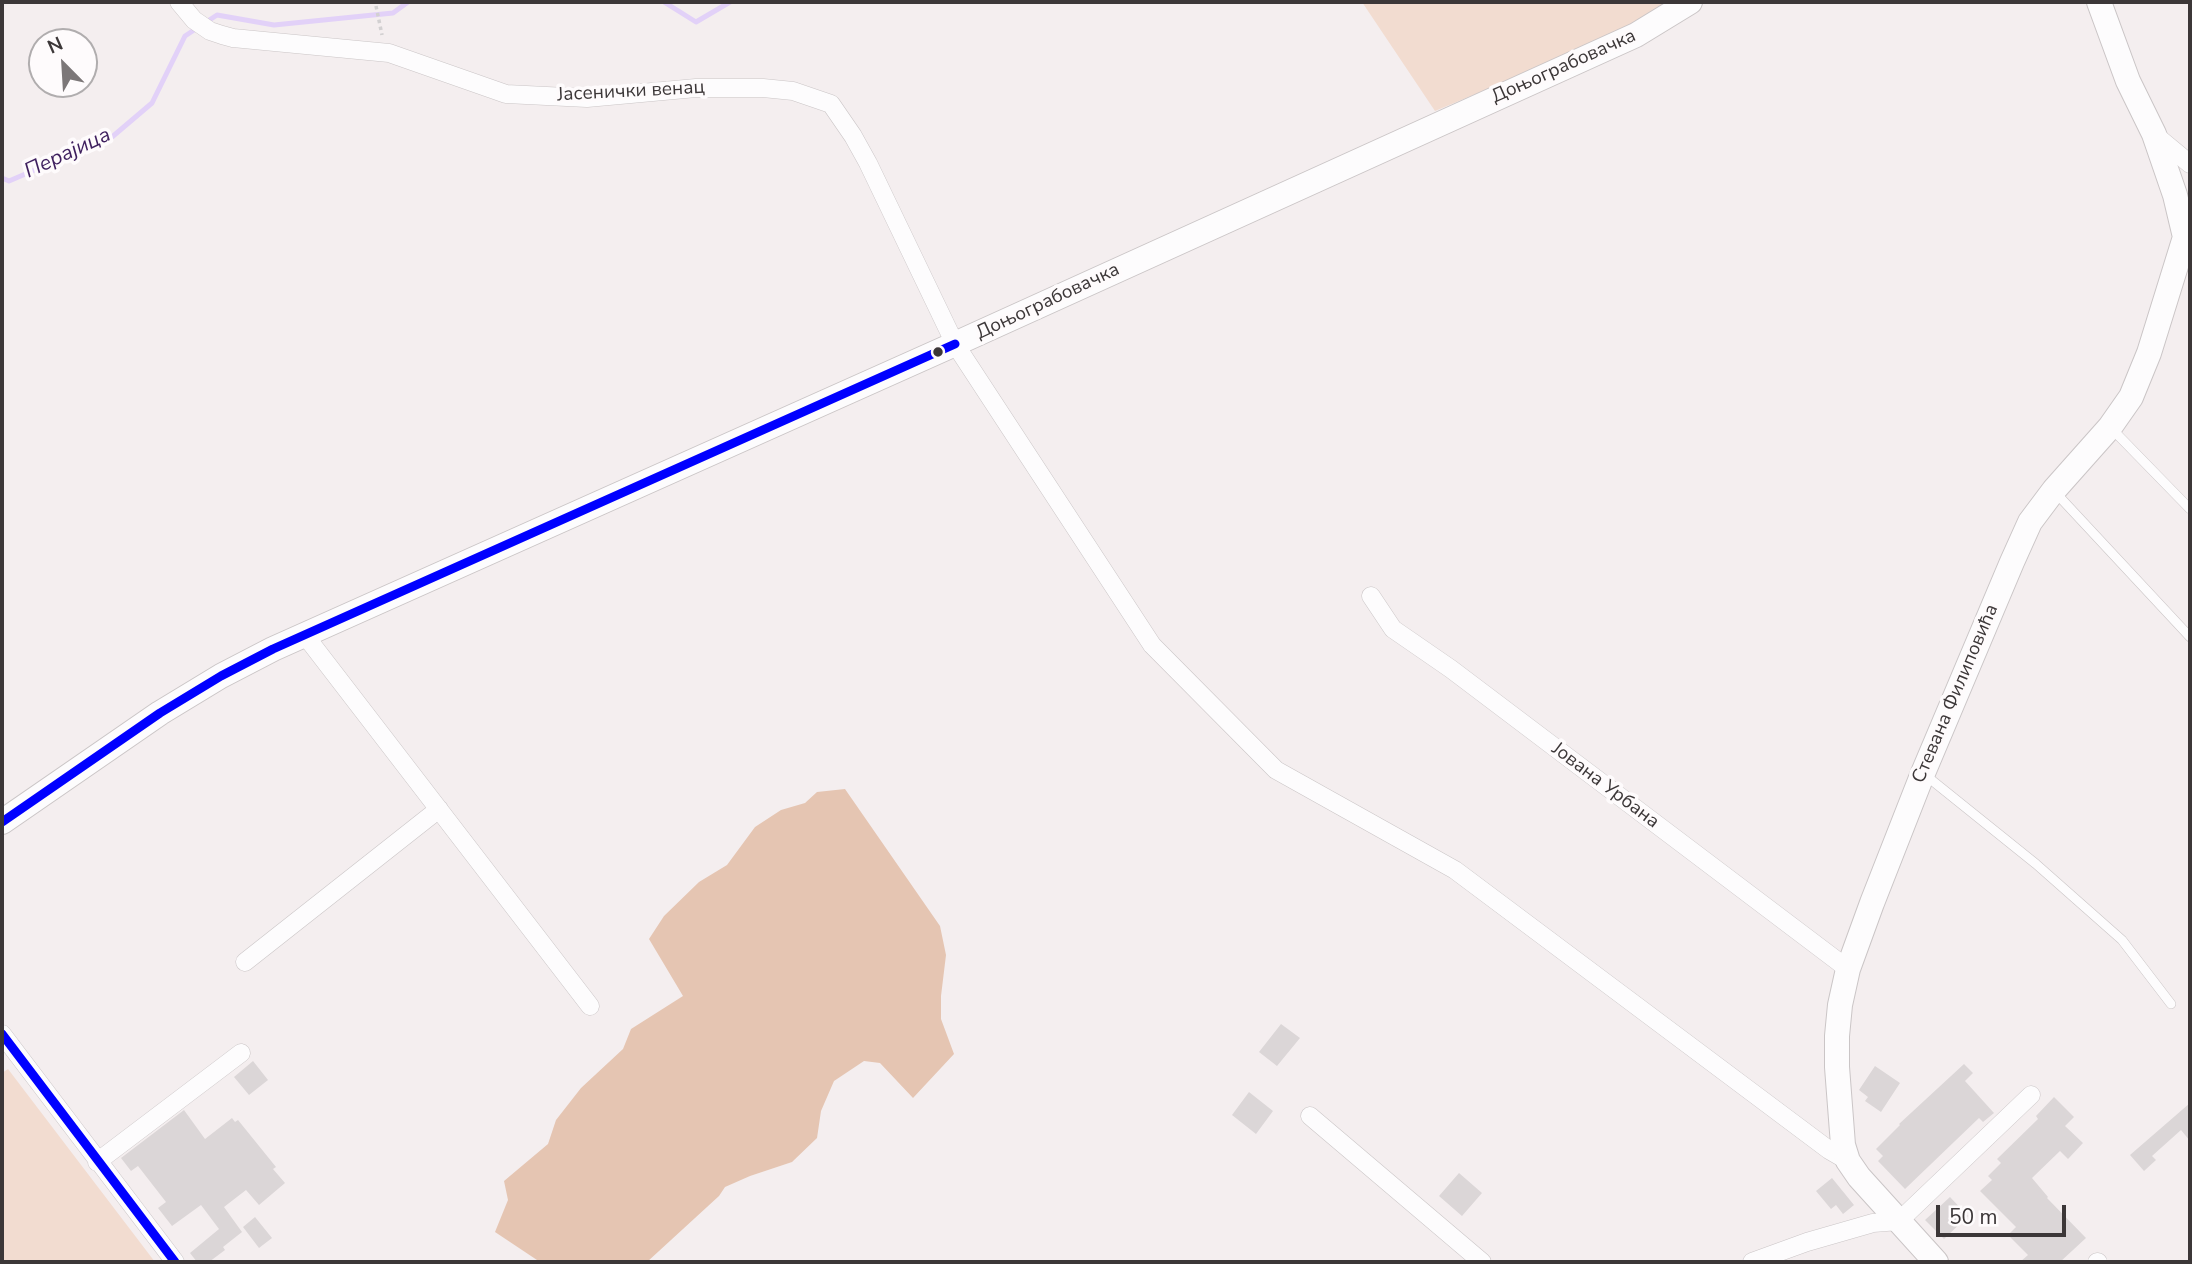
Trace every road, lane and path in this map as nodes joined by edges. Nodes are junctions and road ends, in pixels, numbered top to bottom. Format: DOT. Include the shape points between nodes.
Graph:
graph roads {
  1 [pos="179,2"];
  2 [pos="1690,2"];
  3 [pos="2099,2"];
  4 [pos="376,6"];
  5 [pos="382,35"];
  6 [pos="2154,134"];
  7 [pos="2190,164"];
  8 [pos="2187,234"];
  9 [pos="955,344"];
  10 [pos="2110,427"];
  11 [pos="2054,490"];
  12 [pos="2190,509"];
  13 [pos="1371,596"];
  14 [pos="304,634"];
  15 [pos="2190,637"];
  16 [pos="1923,773"];
  17 [pos="439,809"];
  18 [pos="2,822"];
  19 [pos="245,962"];
  20 [pos="1848,969"];
  21 [pos="2171,1004"];
  22 [pos="590,1006"];
  23 [pos="2,1034"];
  24 [pos="241,1053"];
  25 [pos="2031,1095"];
  26 [pos="1310,1116"];
  27 [pos="1848,1161"];
  28 [pos="97,1162"];
  29 [pos="1899,1221"];
  30 [pos="175,1262"];
  31 [pos="1482,1262"];
  32 [pos="1752,1262"];
  33 [pos="1936,1262"];
  1 -- 9 [label="street, Јасенички венац" via="210,31 233,38 388,53 506,94 586,98 696,88 762,88 793,91 831,104 863,154"];
  2 -- 9 [label="street, Доњограбовачка" via="1636,35"];
  3 -- 6 [label="street, Стевана Филиповића" via="2128,81"];
  4 -- 5 [label="path"];
  6 -- 7 [label="street"];
  6 -- 8 [label="street, Стевана Филиповића"];
  8 -- 10 [label="street, Стевана Филиповића" via="2132,397"];
  9 -- 14 [label="street, Доњограбовачка"];
  9 -- 27 [label="street, Јасенички венац" via="1152,645 1276,770 1455,870"];
  10 -- 11 [label="street, Стевана Филиповића"];
  10 -- 12 [label="lane"];
  11 -- 15 [label="lane"];
  11 -- 16 [label="street, Стевана Филиповића" via="2030,522 2011,562"];
  13 -- 20 [label="street, Јована Урбана" via="1393,629"];
  14 -- 17 [label="street"];
  14 -- 18 [label="street, Доњограбовачка" via="160,713"];
  16 -- 20 [label="street, Стевана Филиповића"];
  16 -- 21 [label="lane" via="2122,940"];
  17 -- 19 [label="street"];
  17 -- 22 [label="street"];
  20 -- 27 [label="street, Стевана Филиповића" via="1837,1036 1841,1128"];
  23 -- 28 [label="street"];
  24 -- 28 [label="street"];
  25 -- 29 [label="street"];
  26 -- 31 [label="street"];
  27 -- 29 [label="street, Стевана Филиповића"];
  28 -- 30 [label="street"];
  29 -- 32 [label="street" via="1873,1223"];
  29 -- 33 [label="street, Стевана Филиповића"];
}
